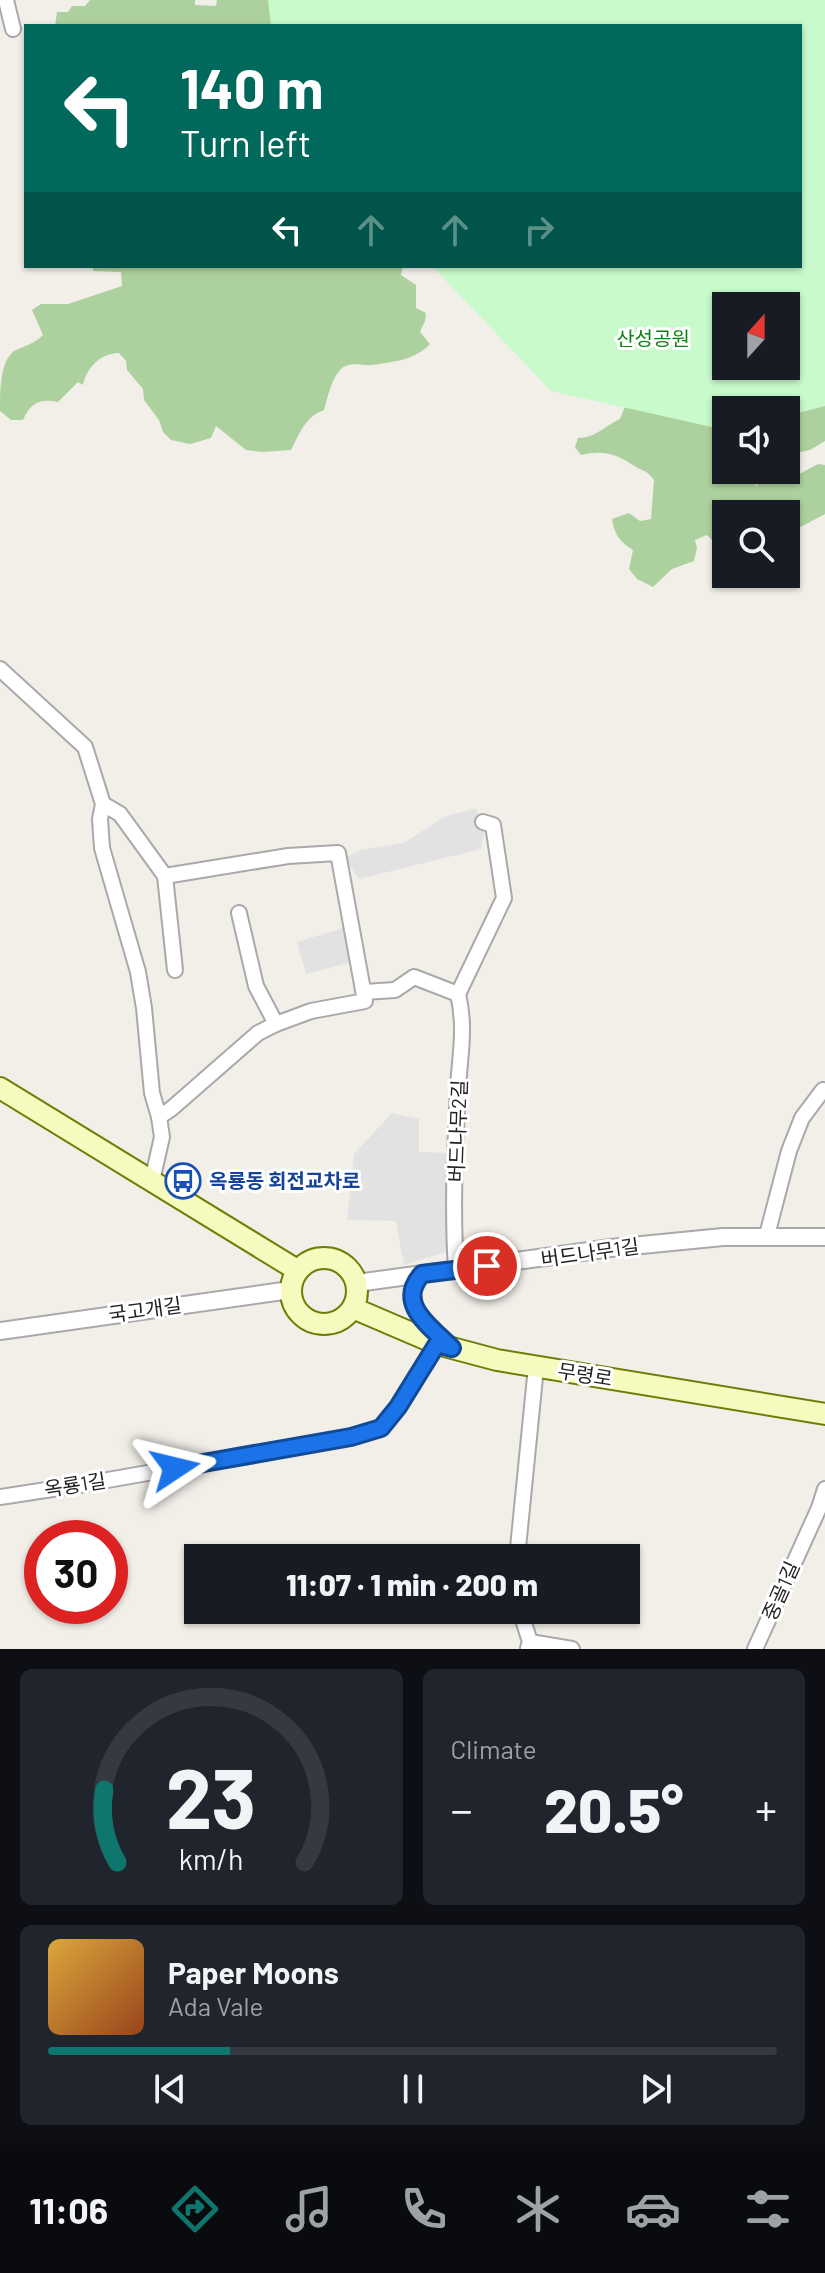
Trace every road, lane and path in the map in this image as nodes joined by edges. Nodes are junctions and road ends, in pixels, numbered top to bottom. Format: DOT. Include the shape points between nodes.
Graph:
graph roads {
  1 [pos="6,0"];
  2 [pos="13,29"];
  3 [pos="0,669"];
  4 [pos="103,804"];
  5 [pos="483,822"];
  6 [pos="165,876"];
  7 [pos="239,913"];
  8 [pos="175,970"];
  9 [pos="364,992"];
  10 [pos="458,994"];
  11 [pos="276,1024"];
  12 [pos="0,1088"];
  13 [pos="823,1090"];
  14 [pos="159,1117"];
  15 [pos="152,1181"];
  16 [pos="767,1235"];
  17 [pos="825,1237"];
  18 [pos="456,1269"];
  19 [pos="422,1274"];
  20 [pos="294,1280"];
  21 [pos="357,1283"];
  22 [pos="353,1308"];
  23 [pos="0,1331"];
  24 [pos="444,1346"];
  25 [pos="536,1367"];
  26 [pos="825,1414"];
  27 [pos="825,1489"];
  28 [pos="0,1497"];
  29 [pos="518,1544"];
  30 [pos="523,1624"];
  31 [pos="528,1645"];
  32 [pos="572,1649"];
  33 [pos="755,1649"];
  1 -- 2 [label="street"];
  3 -- 4 [label="street" via="85,747"];
  4 -- 6 [label="street" via="120,814"];
  4 -- 14 [label="street" via="102,848 138,972"];
  5 -- 10 [label="street" via="493,825 504,898"];
  6 -- 8 [label="street"];
  6 -- 9 [label="street" via="338,853"];
  7 -- 11 [label="street" via="256,986"];
  9 -- 10 [label="street" via="395,990 414,977"];
  9 -- 11 [label="street" via="365,1001"];
  10 -- 18 [label="street, 버드나무2길" via="464,1021"];
  11 -- 14 [label="street" via="258,1033"];
  12 -- 15 [label="main road"];
  13 -- 16 [label="street" via="802,1118"];
  14 -- 15 [label="street" via="162,1137"];
  15 -- 20 [label="main road"];
  16 -- 17 [label="street, 버드나무1길"];
  16 -- 18 [label="street, 버드나무1길" via="611,1248"];
  18 -- 19 [label="street, 버드나무1길"];
  19 -- 21 [label="street, 버드나무1길"];
  19 -- 24 [label="street" via="411,1298"];
  20 -- 21 [label="main road" via="305,1263 326,1257 345,1265"];
  20 -- 22 [label="main road" via="297,1310 314,1323 336,1322"];
  20 -- 23 [label="street, 국고개길"];
  21 -- 22 [label="main road"];
  22 -- 24 [label="main road, 무령로"];
  24 -- 25 [label="main road, 무령로"];
  24 -- 28 [label="street, 옥룡1길" via="381,1428"];
  25 -- 26 [label="main road, 무령로"];
  25 -- 29 [label="street"];
  27 -- 33 [label="street, 중골1길"];
  30 -- 31 [label="street"];
  31 -- 32 [label="street"];
}
